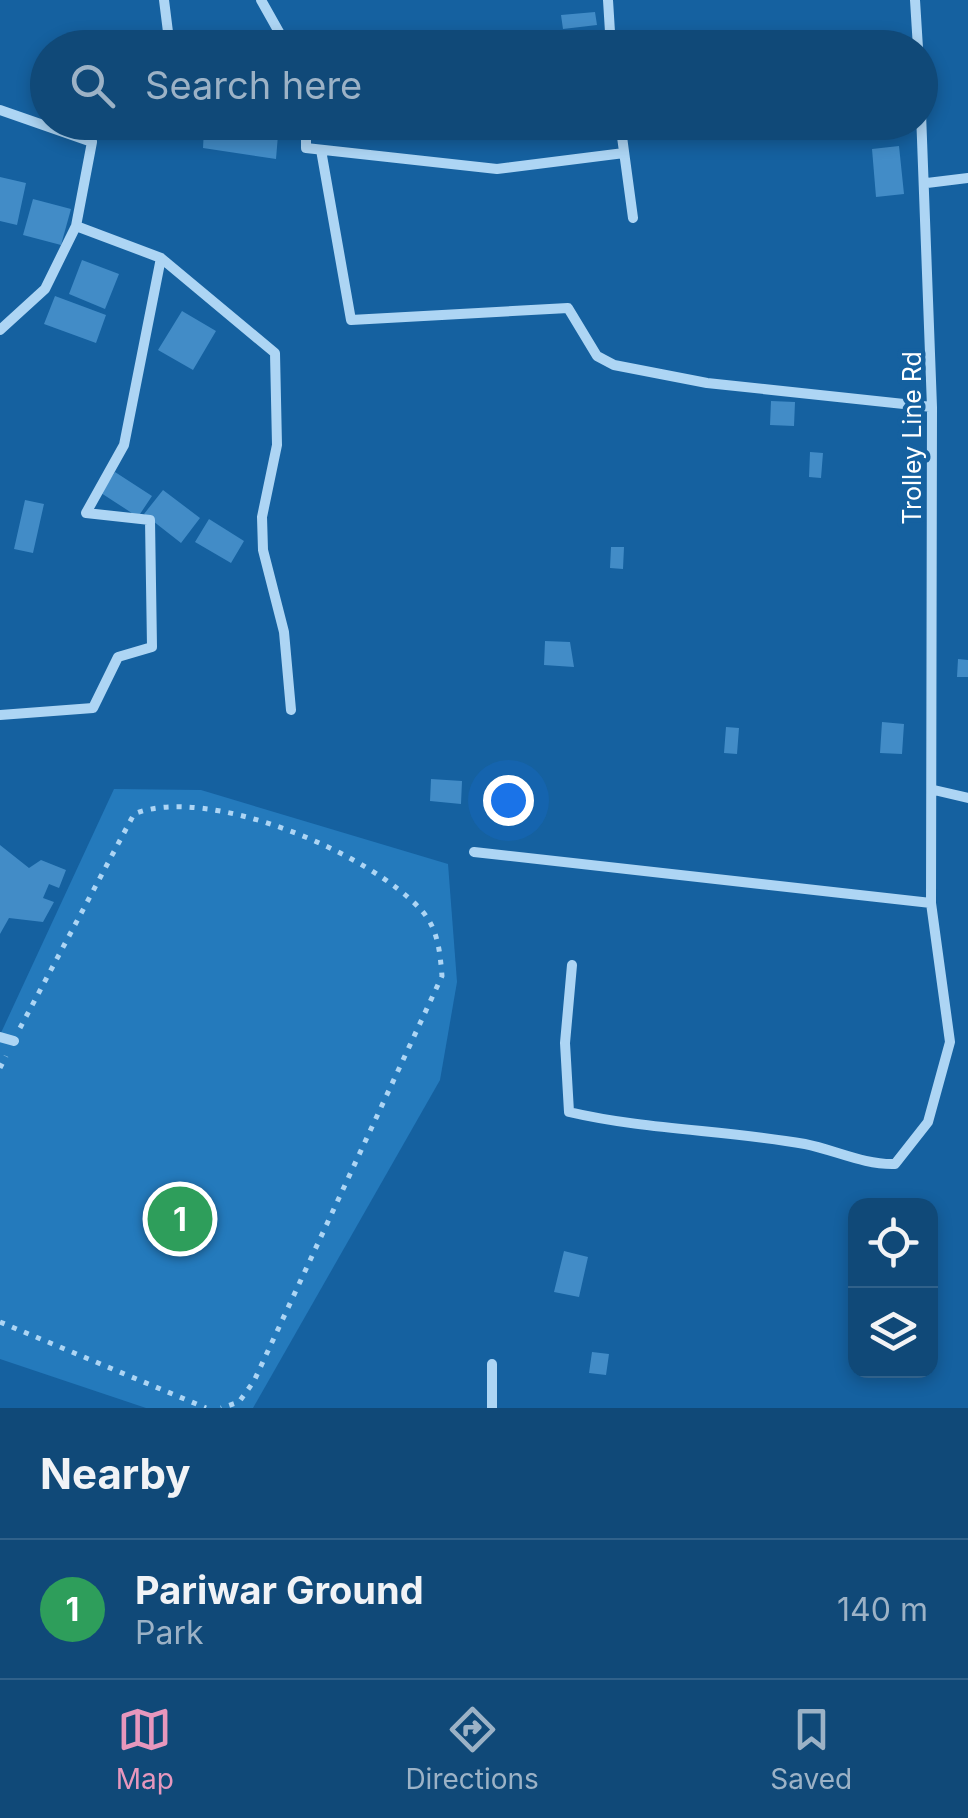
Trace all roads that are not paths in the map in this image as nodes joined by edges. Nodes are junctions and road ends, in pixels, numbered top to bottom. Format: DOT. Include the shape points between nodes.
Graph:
graph roads {
  1 [pos="164,0"];
  2 [pos="261,0"];
  3 [pos="608,0"];
  4 [pos="915,0"];
  5 [pos="168,30"];
  6 [pos="278,30"];
  7 [pos="610,30"];
  8 [pos="917,30"];
  9 [pos="0,110"];
  10 [pos="30,120"];
  11 [pos="86,140"];
  12 [pos="306,140"];
  13 [pos="622,140"];
  14 [pos="924,140"];
  15 [pos="321,150"];
  16 [pos="624,154"];
  17 [pos="968,178"];
  18 [pos="927,183"];
  19 [pos="633,218"];
  20 [pos="76,226"];
  21 [pos="161,258"];
  22 [pos="0,330"];
  23 [pos="932,407"];
  24 [pos="291,710"];
  25 [pos="0,714"];
  26 [pos="934,790"];
  27 [pos="968,798"];
  28 [pos="474,852"];
  29 [pos="931,903"];
  30 [pos="572,966"];
  31 [pos="0,1037"];
  32 [pos="14,1041"];
  33 [pos="492,1364"];
  34 [pos="492,1408"];
  1 -- 5 [label="street"];
  2 -- 6 [label="street"];
  3 -- 7 [label="street"];
  4 -- 8 [label="street"];
  9 -- 10 [label="street"];
  11 -- 20 [label="street" via="92,142"];
  12 -- 15 [label="street" via="306,148"];
  13 -- 16 [label="street"];
  14 -- 18 [label="street, Trolley Line Rd"];
  15 -- 16 [label="street" via="497,169"];
  15 -- 23 [label="street" via="351,320 568,308 598,356 614,366"];
  16 -- 19 [label="street"];
  17 -- 18 [label="street"];
  18 -- 23 [label="street, Trolley Line Rd"];
  20 -- 21 [label="street"];
  20 -- 22 [label="street" via="45,288"];
  21 -- 24 [label="street" via="275,353 276,445 262,550 284,632"];
  21 -- 25 [label="street" via="124,445 86,513 150,520 152,647 118,657 93,708"];
  23 -- 26 [label="street, Trolley Line Rd"];
  26 -- 27 [label="street"];
  26 -- 29 [label="street, Trolley Line Rd"];
  28 -- 29 [label="street"];
  29 -- 30 [label="street, Trolley Line Rd" via="950,1042 928,1122 895,1164 808,1145 568,1112"];
  31 -- 32 [label="street"];
  33 -- 34 [label="street"];
}
